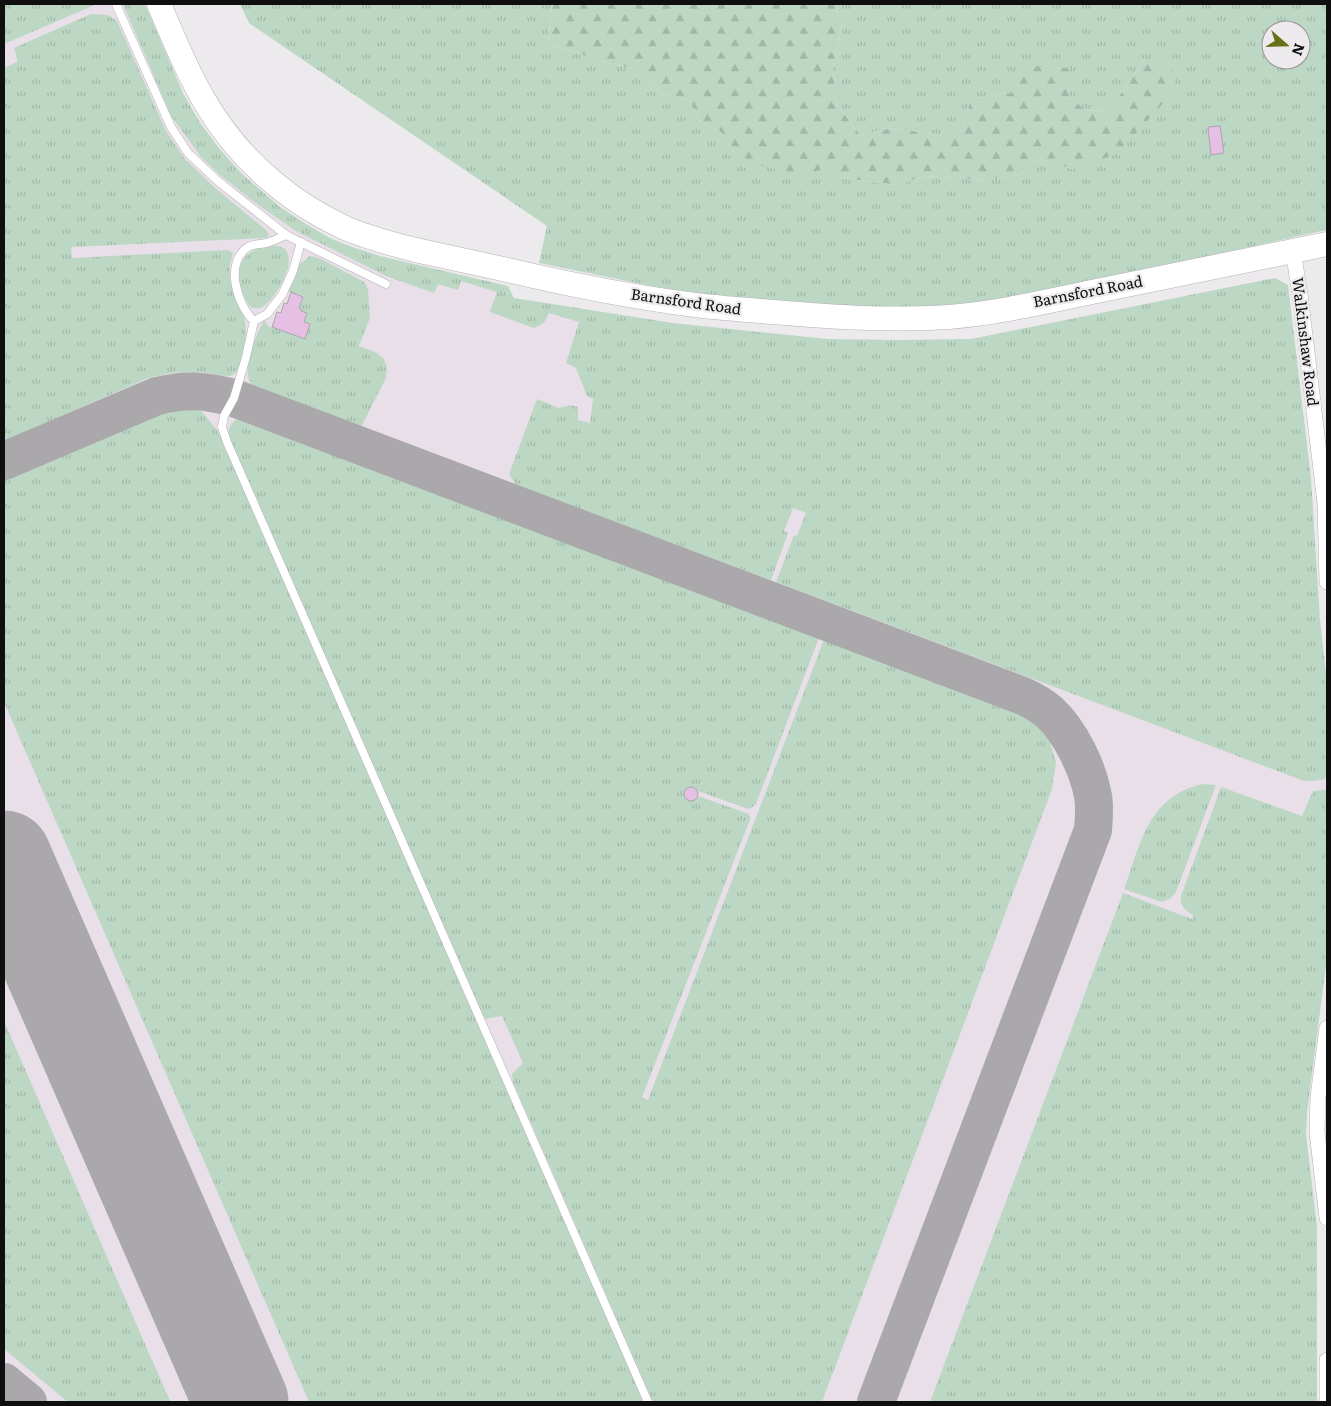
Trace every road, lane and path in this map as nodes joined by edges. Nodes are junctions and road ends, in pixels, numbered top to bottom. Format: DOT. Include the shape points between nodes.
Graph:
graph roads {
  1 [pos="116,4"];
  2 [pos="159,4"];
  3 [pos="286,235"];
  4 [pos="301,242"];
  5 [pos="1327,244"];
  6 [pos="1293,251"];
  7 [pos="386,284"];
  8 [pos="254,321"];
  9 [pos="1327,582"];
  10 [pos="1327,1028"];
  11 [pos="1327,1218"];
  12 [pos="1327,1360"];
  13 [pos="648,1402"];
  14 [pos="1327,1402"];
  1 -- 3 [label="lane" via="171,128 188,153"];
  2 -- 6 [label="main road, Barnsford Road" via="190,76 219,125 259,170 294,199 346,228 386,242 552,280 740,310 854,318 951,317"];
  3 -- 4 [label="lane"];
  3 -- 8 [label="lane" via="250,246 236,262 235,284 246,314"];
  4 -- 7 [label="lane"];
  4 -- 8 [label="lane" via="293,272 282,294 267,314"];
  5 -- 6 [label="main road, Barnsford Road"];
  6 -- 9 [label="street, Walkinshaw Road" via="1325,503"];
  8 -- 13 [label="lane" via="234,398 224,416 222,427 227,442"];
  10 -- 11 [label="street" via="1317,1132"];
  12 -- 14 [label="street"];
}
